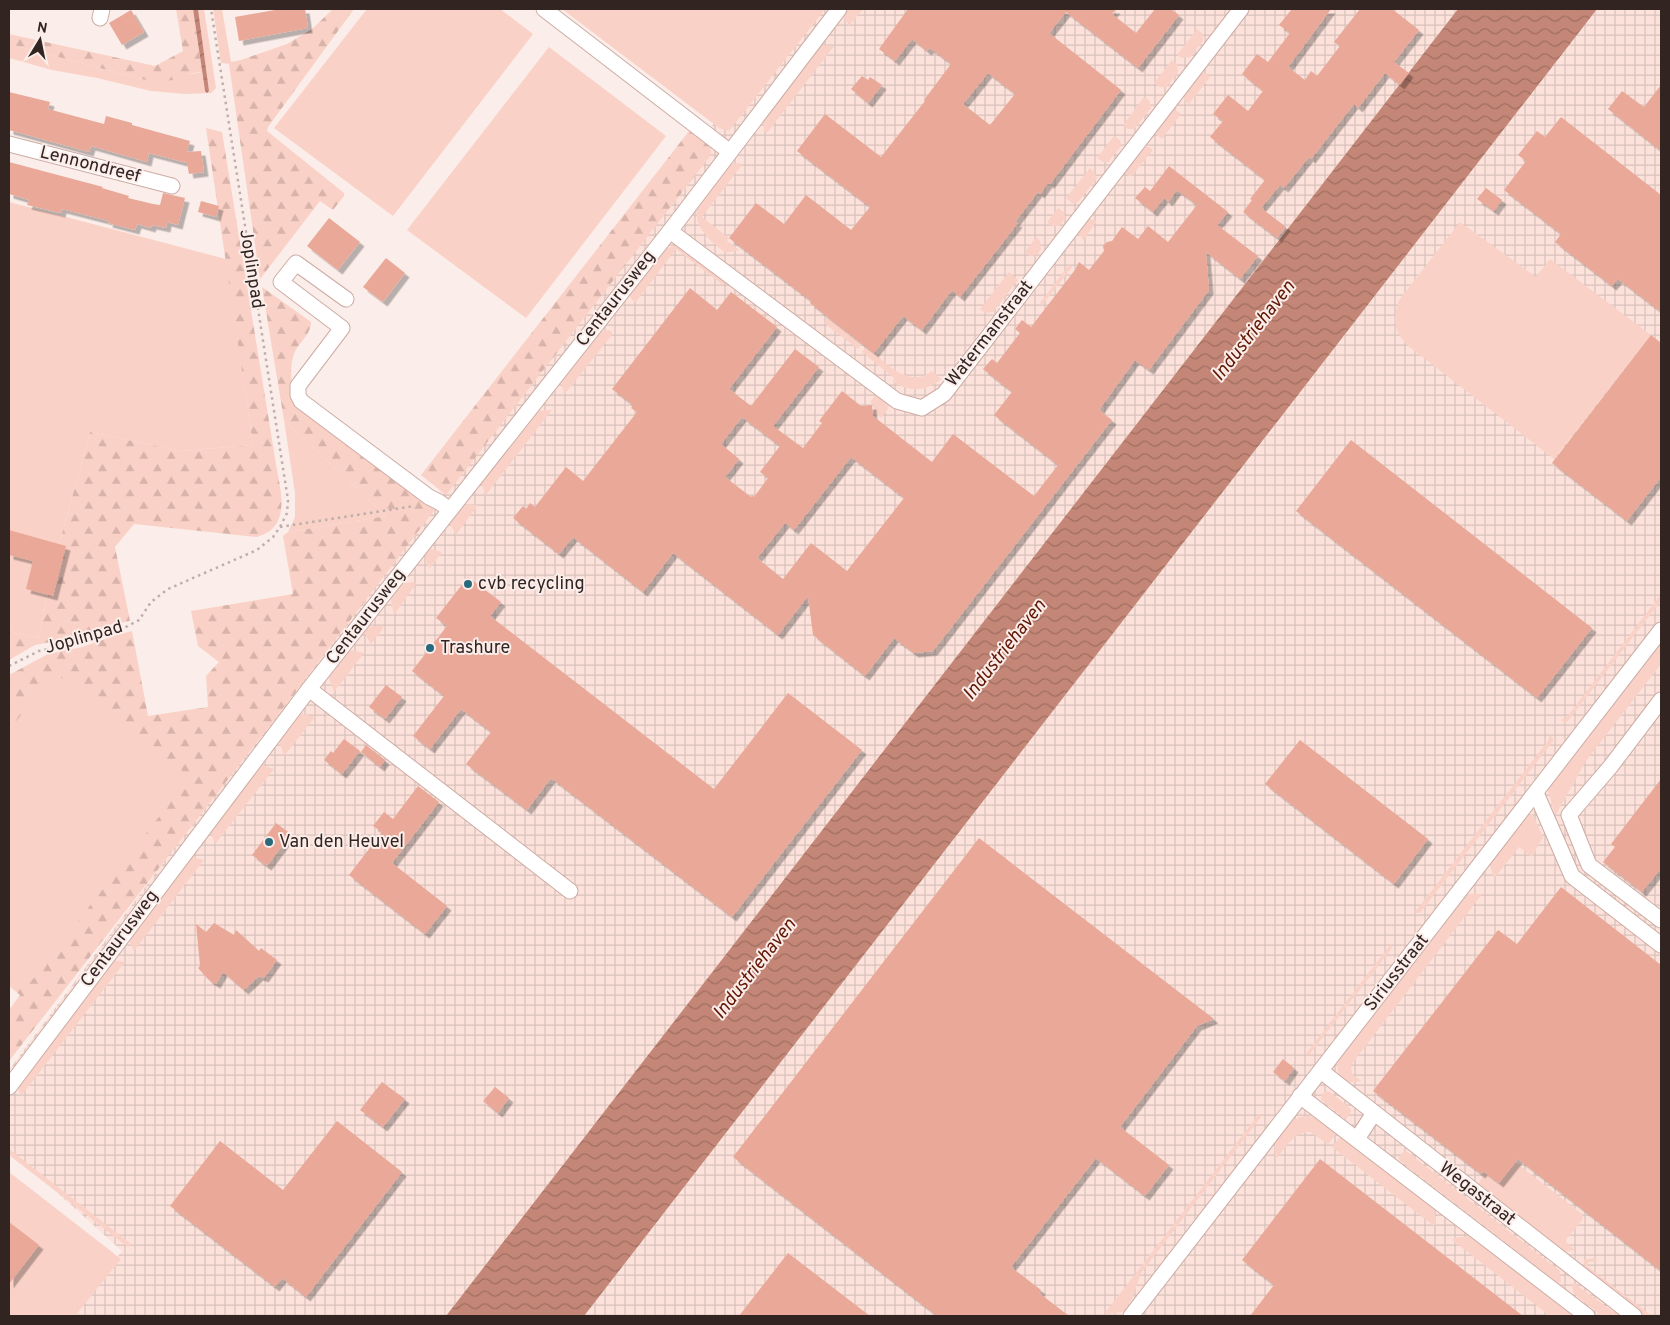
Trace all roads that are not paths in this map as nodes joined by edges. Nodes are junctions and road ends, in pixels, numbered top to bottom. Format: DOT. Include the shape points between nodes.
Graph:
graph roads {
  1 [pos="544,9"];
  2 [pos="839,9"];
  3 [pos="1241,9"];
  4 [pos="9,144"];
  5 [pos="730,152"];
  6 [pos="172,186"];
  7 [pos="670,231"];
  8 [pos="346,299"];
  9 [pos="445,506"];
  10 [pos="1661,630"];
  11 [pos="309,689"];
  12 [pos="1661,700"];
  13 [pos="1536,793"];
  14 [pos="570,891"];
  15 [pos="1661,920"];
  16 [pos="1661,945"];
  17 [pos="1321,1071"];
  18 [pos="9,1087"];
  19 [pos="1300,1096"];
  20 [pos="1374,1113"];
  21 [pos="1357,1139"];
  22 [pos="1132,1316"];
  23 [pos="1587,1316"];
  24 [pos="1634,1316"];
  1 -- 5 [label="street"];
  2 -- 5 [label="street, Centaurusweg"];
  3 -- 7 [label="street, Watermanstraat" via="944,394 922,408 897,401"];
  4 -- 6 [label="street, Lennondreef"];
  5 -- 7 [label="street, Centaurusweg"];
  7 -- 9 [label="street, Centaurusweg"];
  8 -- 9 [label="street" via="296,262 281,282 342,328 302,379 298,396 428,497"];
  9 -- 11 [label="street, Centaurusweg"];
  10 -- 13 [label="street, Siriusstraat"];
  11 -- 14 [label="street"];
  11 -- 18 [label="street, Centaurusweg"];
  12 -- 15 [label="street" via="1611,766 1568,815 1589,865"];
  13 -- 16 [label="street" via="1572,876"];
  13 -- 17 [label="street, Siriusstraat"];
  17 -- 19 [label="street, Siriusstraat"];
  17 -- 20 [label="street, Wegastraat"];
  19 -- 21 [label="street, Wegastraat"];
  19 -- 22 [label="street, Siriusstraat"];
  20 -- 21 [label="street"];
  20 -- 24 [label="street, Wegastraat"];
  21 -- 23 [label="street, Wegastraat"];
}
